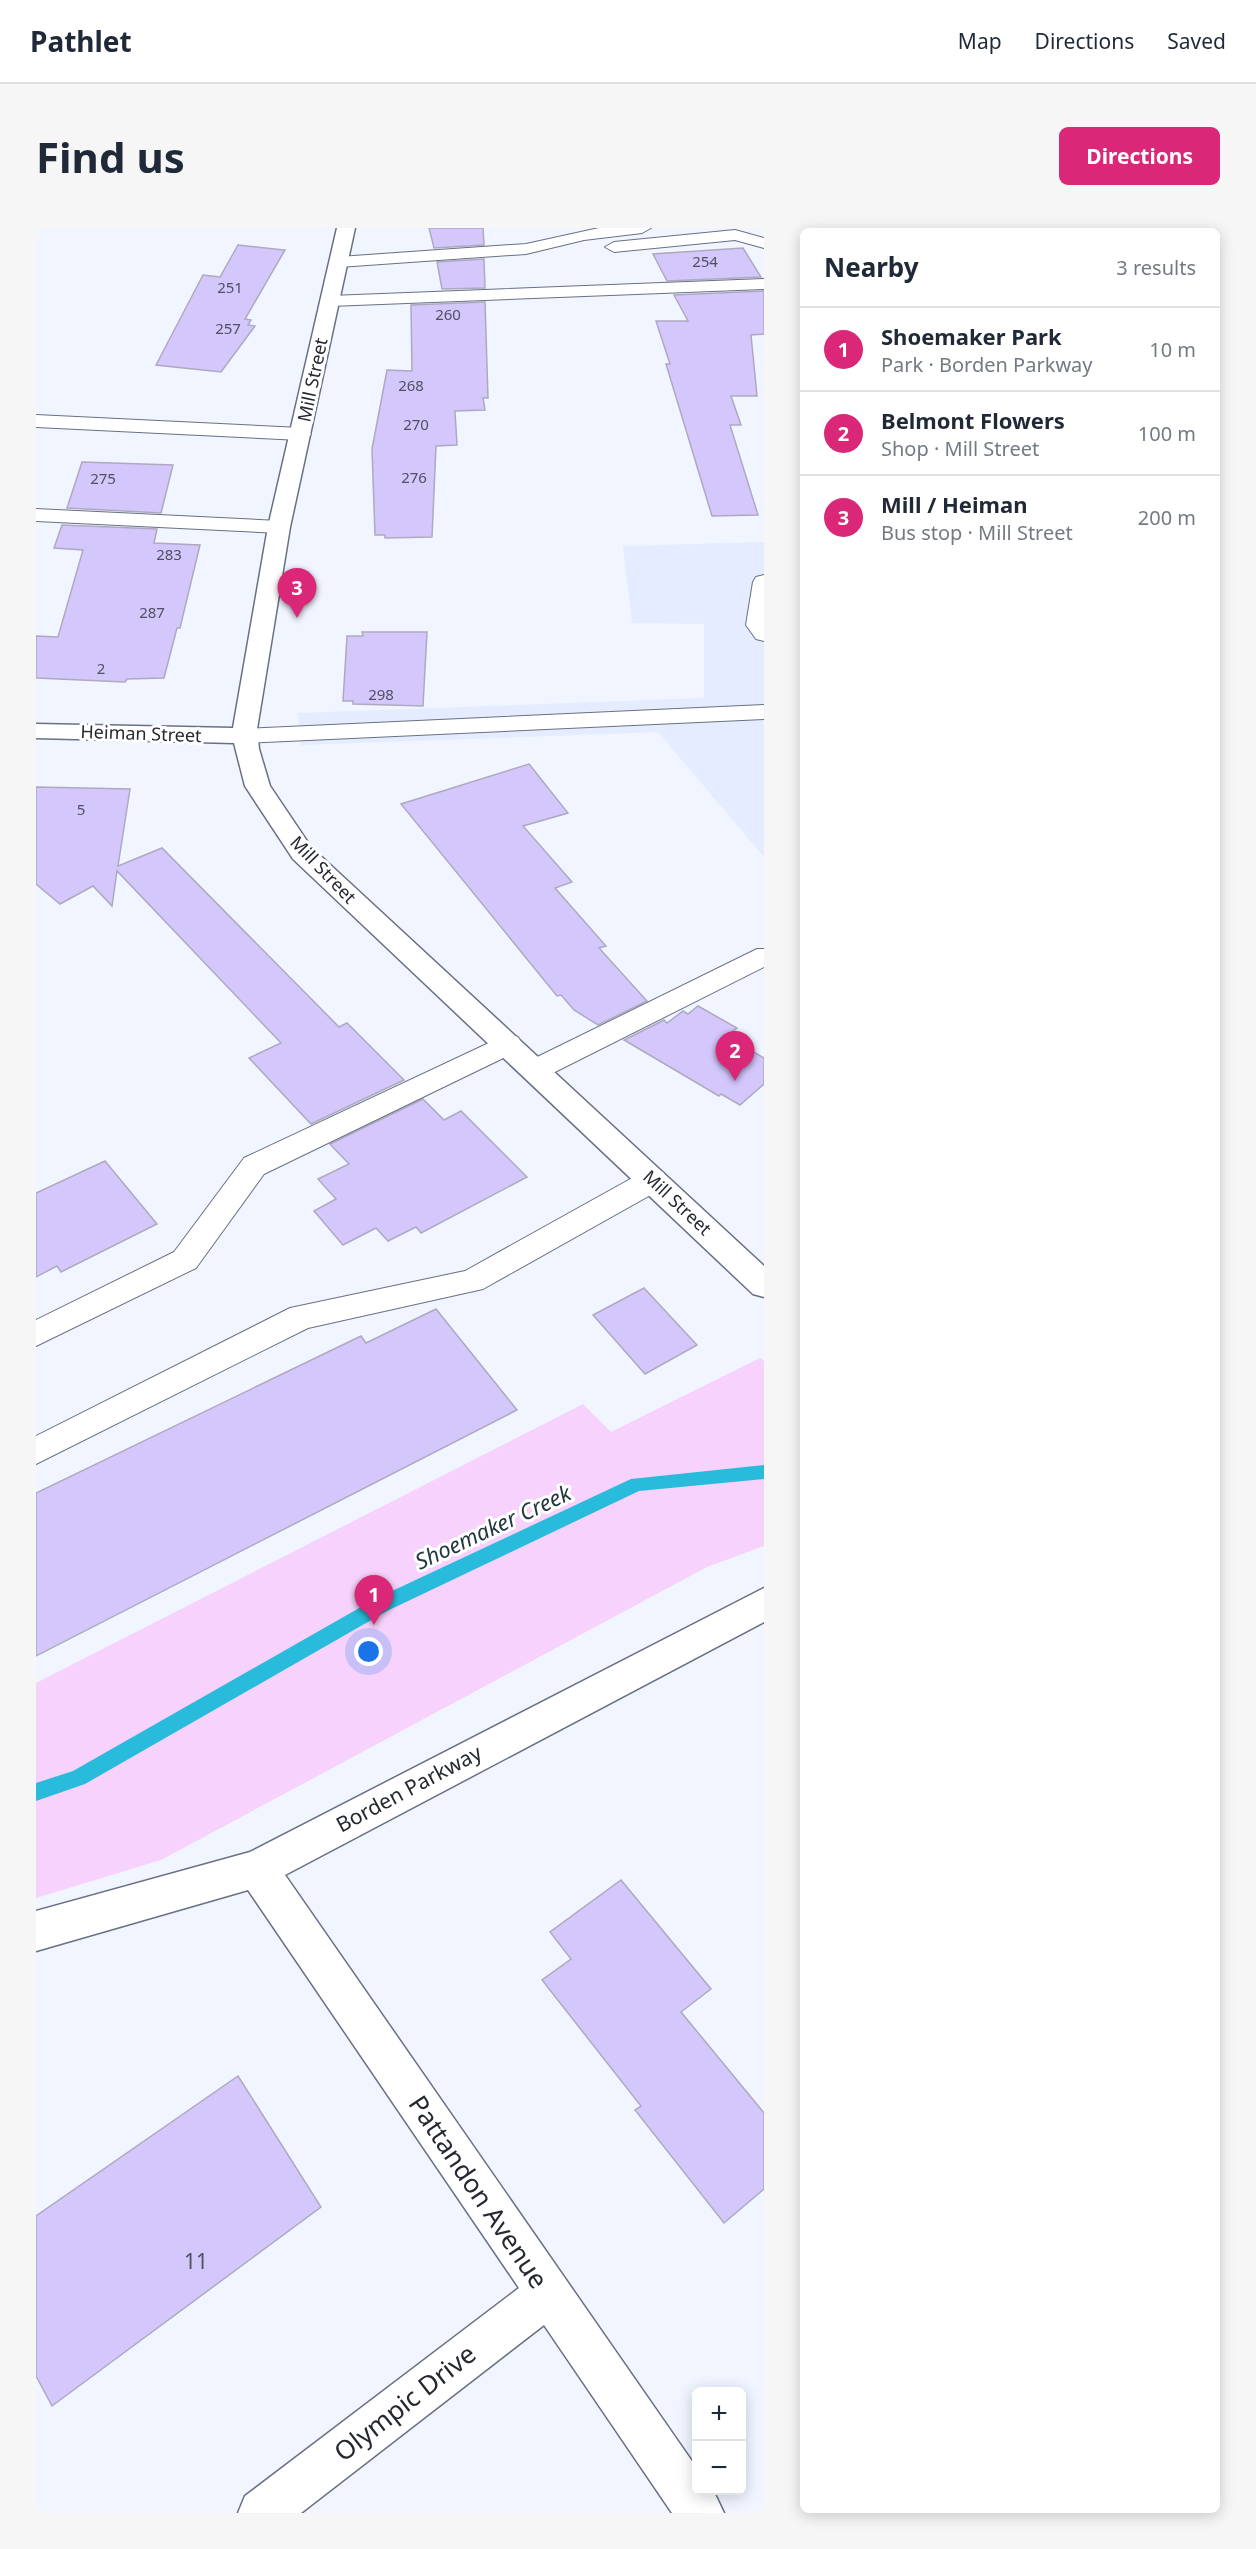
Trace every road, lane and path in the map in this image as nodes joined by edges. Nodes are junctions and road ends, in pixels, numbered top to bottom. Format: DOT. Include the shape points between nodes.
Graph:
graph roads {
  1 [pos="346,228"];
  2 [pos="642,228"];
  3 [pos="764,243"];
  4 [pos="526,249"];
  5 [pos="339,262"];
  6 [pos="764,284"];
  7 [pos="330,301"];
  8 [pos="36,421"];
  9 [pos="301,434"];
  10 [pos="36,515"];
  11 [pos="279,527"];
  12 [pos="764,582"];
  13 [pos="764,634"];
  14 [pos="764,712"];
  15 [pos="36,731"];
  16 [pos="245,736"];
  17 [pos="764,958"];
  18 [pos="508,1044"];
  19 [pos="536,1070"];
  20 [pos="653,1180"];
  21 [pos="764,1285"];
  22 [pos="36,1334"];
  23 [pos="36,1451"];
  24 [pos="764,1604"];
  25 [pos="257,1869"];
  26 [pos="36,1931"];
  27 [pos="547,2294"];
  28 [pos="262,2513"];
  29 [pos="700,2513"];
  1 -- 5 [label="street, Mill Street"];
  2 -- 4 [label="lane" via="584,235"];
  3 -- 4 [label="lane" via="735,235 639,246"];
  4 -- 5 [label="lane"];
  5 -- 7 [label="street, Mill Street"];
  6 -- 7 [label="lane"];
  7 -- 9 [label="street, Mill Street"];
  8 -- 9 [label="lane"];
  9 -- 11 [label="street, Mill Street"];
  10 -- 11 [label="lane"];
  11 -- 16 [label="street, Mill Street"];
  12 -- 13 [label="lane" via="757,625"];
  14 -- 16 [label="lane"];
  15 -- 16 [label="street, Heiman Street"];
  16 -- 18 [label="street, Mill Street" via="252,779 302,853"];
  17 -- 19 [label="lane" via="757,958"];
  18 -- 19 [label="street, Mill Street"];
  18 -- 22 [label="lane" via="254,1167 185,1260"];
  19 -- 20 [label="street, Mill Street"];
  20 -- 21 [label="street, Mill Street"];
  20 -- 23 [label="lane" via="472,1281 301,1317"];
  24 -- 25 [label="street, Borden Parkway"];
  25 -- 26 [label="street, Borden Parkway"];
  25 -- 27 [label="street, Pattandon Avenue"];
  27 -- 28 [label="street, Olympic Drive"];
  27 -- 29 [label="street, Pattandon Avenue"];
}
